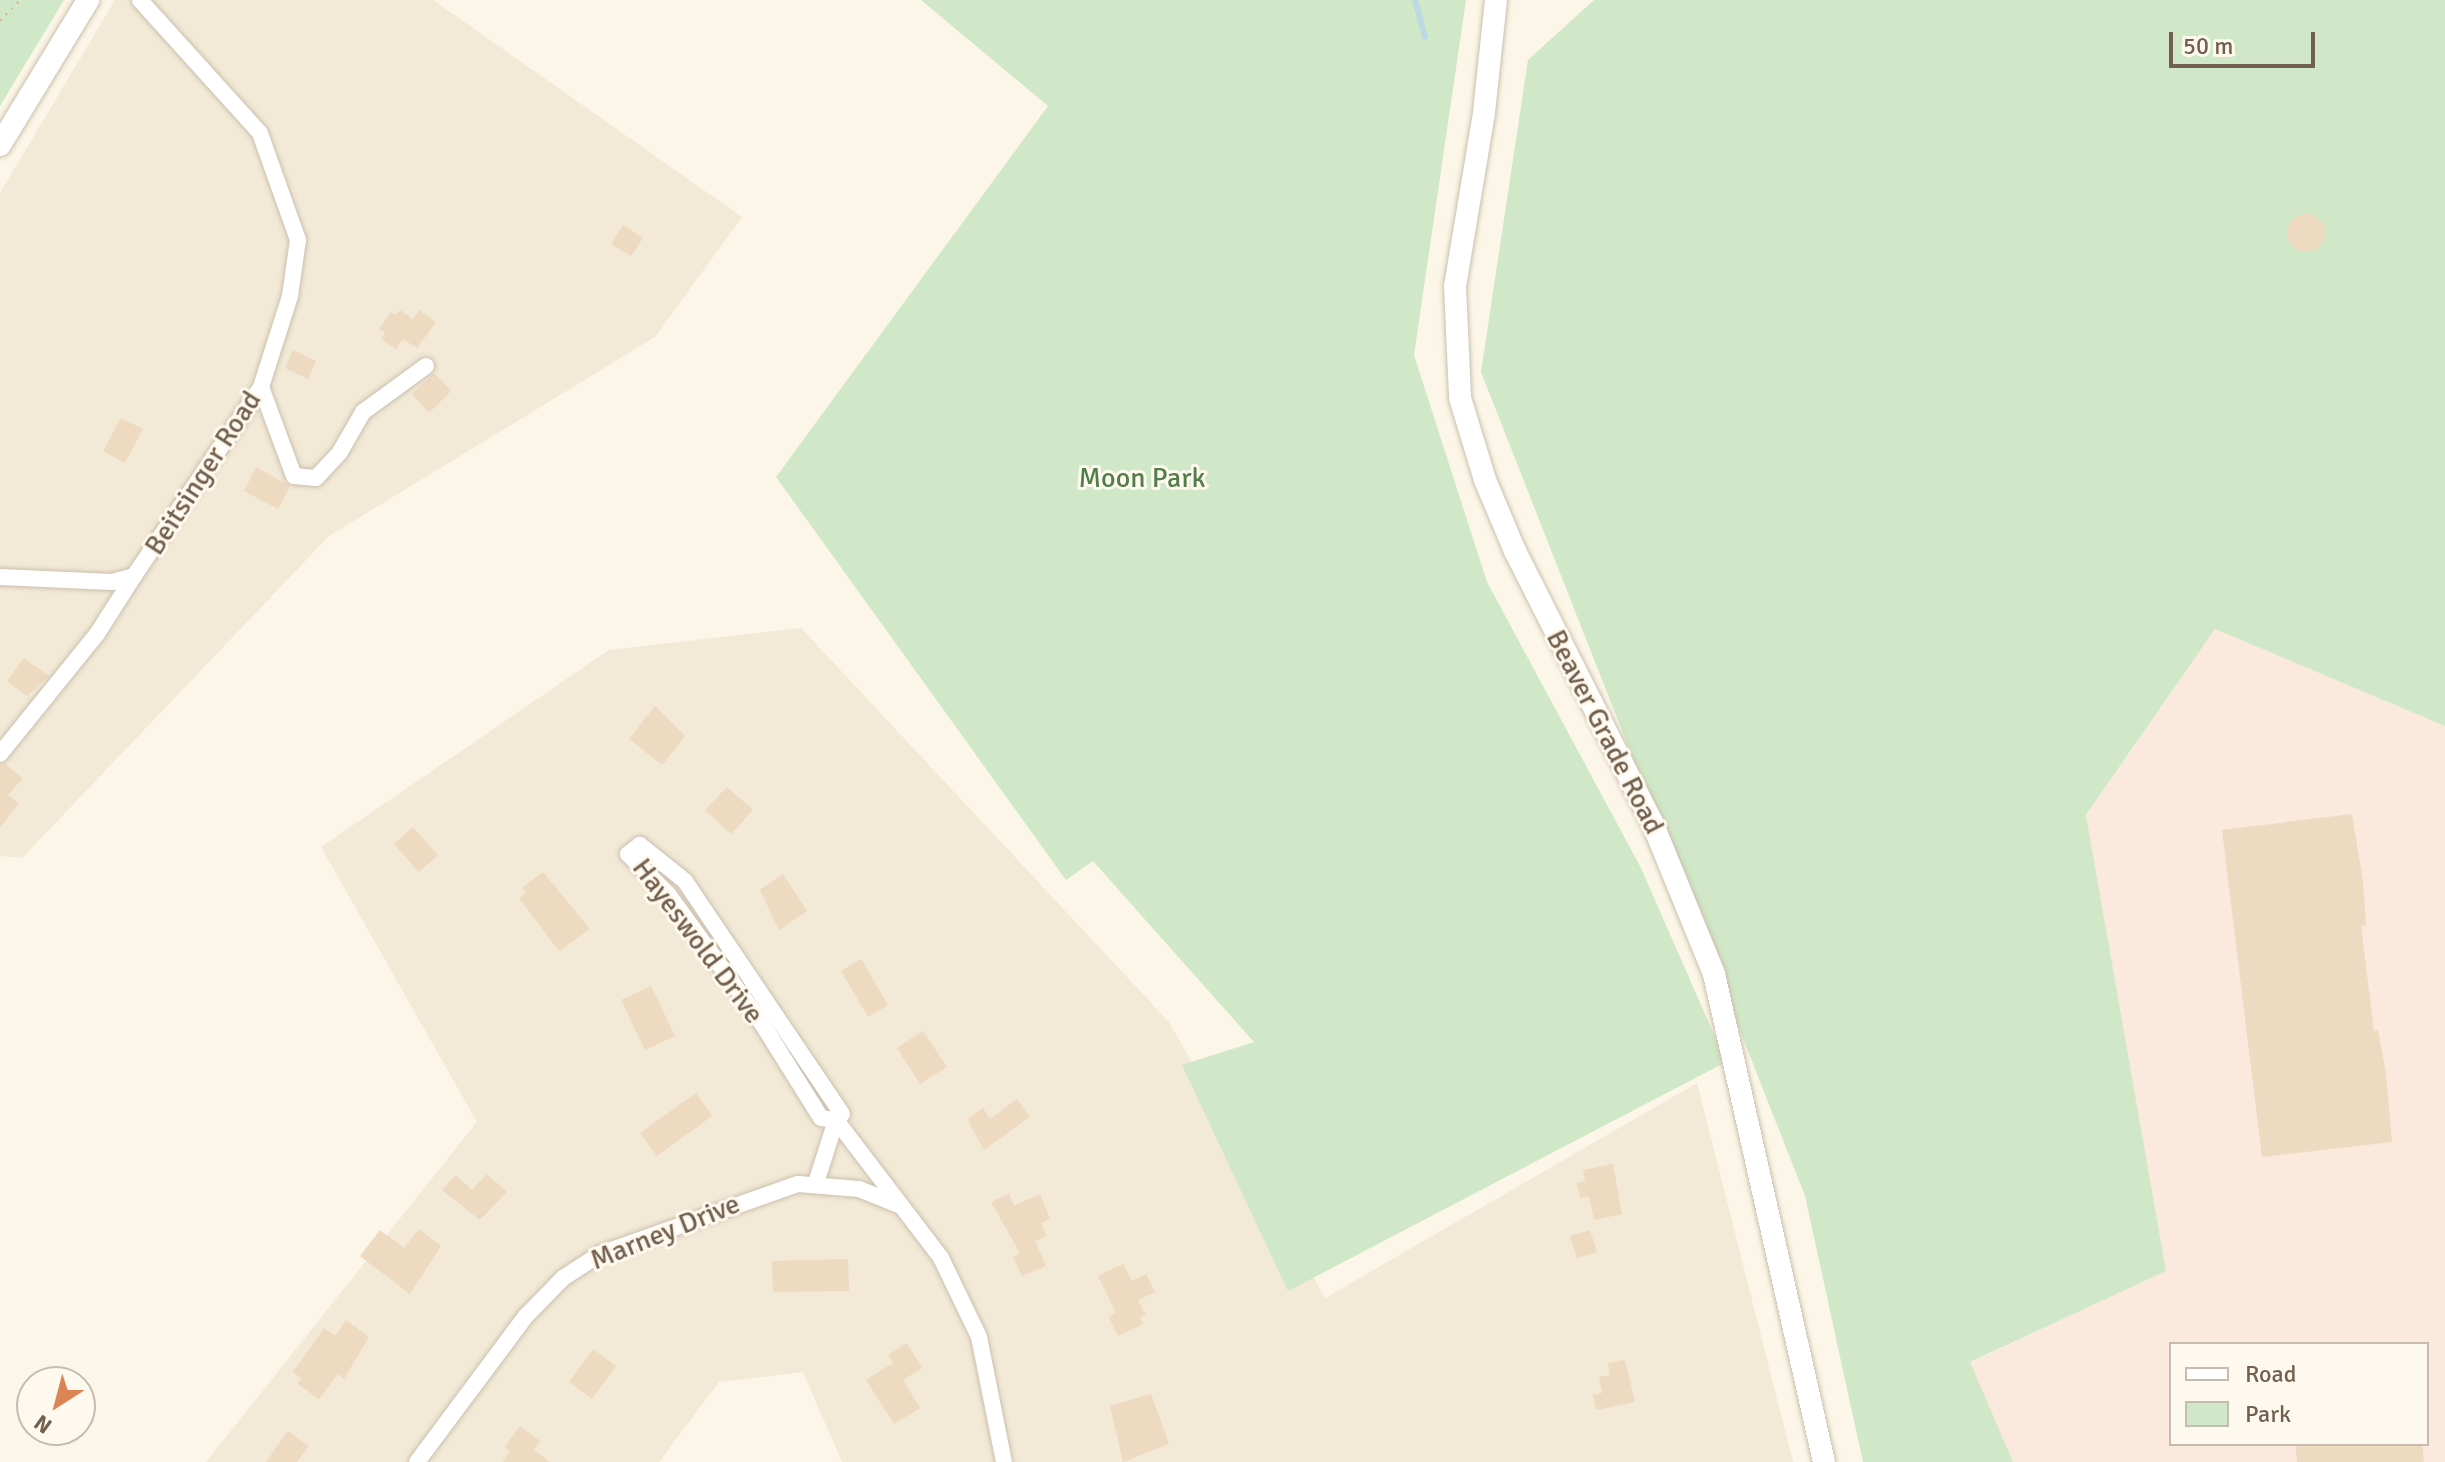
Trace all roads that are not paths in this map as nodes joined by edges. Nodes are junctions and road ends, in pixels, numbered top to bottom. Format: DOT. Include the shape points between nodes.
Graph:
graph roads {
  1 [pos="88,0"];
  2 [pos="140,0"];
  3 [pos="1496,0"];
  4 [pos="0,145"];
  5 [pos="426,366"];
  6 [pos="261,387"];
  7 [pos="134,576"];
  8 [pos="0,577"];
  9 [pos="0,754"];
  10 [pos="836,1120"];
  11 [pos="816,1183"];
  12 [pos="904,1208"];
  13 [pos="417,1462"];
  14 [pos="1004,1462"];
  15 [pos="1824,1462"];
  1 -- 4 [label="main road"];
  2 -- 6 [label="street, Beitsinger Road" via="260,133 279,179 298,240 290,296"];
  3 -- 15 [label="main road, Beaver Grade Road" via="1484,113 1455,286 1460,398 1485,480 1515,551 1652,822 1714,974"];
  5 -- 6 [label="street" via="363,412 340,452 316,478 294,476"];
  6 -- 7 [label="street, Beitsinger Road"];
  7 -- 8 [label="street, Beitsinger Road" via="112,582"];
  7 -- 9 [label="street" via="73,666"];
  10 -- 10 [label="street, Hayeswold Drive" via="842,1114 828,1089 685,881 647,849 633,849 628,854 668,894 821,1118"];
  10 -- 11 [label="street"];
  10 -- 12 [label="street, Hayeswold Drive"];
  11 -- 12 [label="street, Marney Drive" via="859,1189"];
  11 -- 13 [label="street, Marney Drive" via="779,1188 672,1225 582,1264 525,1317"];
  12 -- 14 [label="street, Hayeswold Drive" via="941,1258 979,1337"];
}
